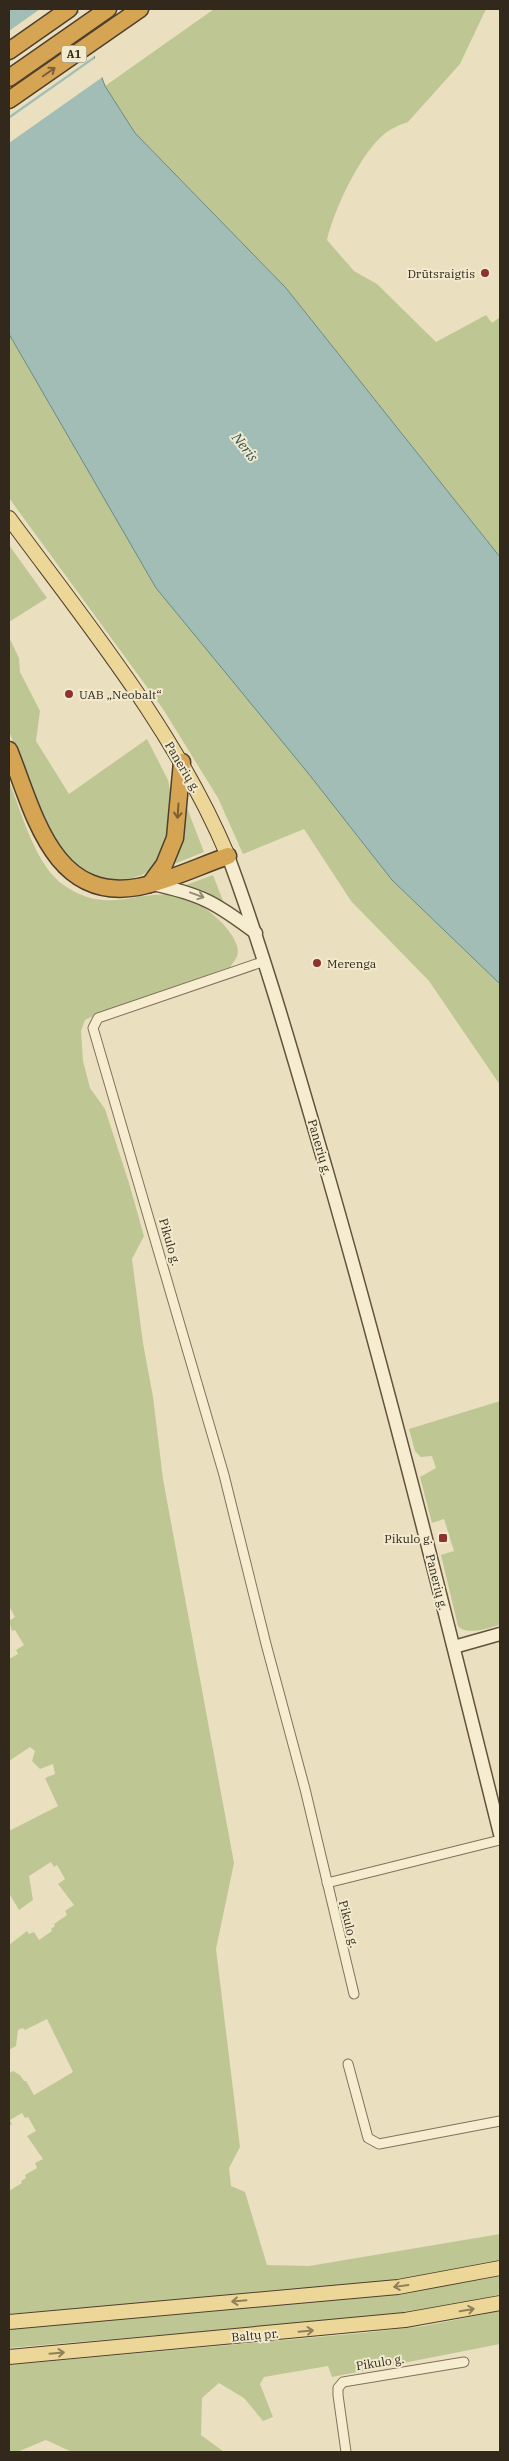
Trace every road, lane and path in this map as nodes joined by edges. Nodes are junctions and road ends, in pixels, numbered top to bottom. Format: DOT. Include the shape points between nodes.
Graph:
graph roads {
  1 [pos="69,9"];
  2 [pos="108,9"];
  3 [pos="140,9"];
  4 [pos="9,51"];
  5 [pos="9,78"];
  6 [pos="9,100"];
  7 [pos="9,518"];
  8 [pos="9,750"];
  9 [pos="182,762"];
  10 [pos="228,856"];
  11 [pos="150,884"];
  12 [pos="256,933"];
  13 [pos="265,961"];
  14 [pos="500,1634"];
  15 [pos="454,1648"];
  16 [pos="500,1834"];
  17 [pos="500,1840"];
  18 [pos="327,1884"];
  19 [pos="354,1994"];
  20 [pos="348,2064"];
  21 [pos="500,2121"];
  22 [pos="500,2268"];
  23 [pos="500,2303"];
  24 [pos="9,2322"];
  25 [pos="9,2357"];
  26 [pos="464,2362"];
  27 [pos="346,2452"];
  1 -- 4 [label="highway"];
  2 -- 5 [label="highway, A1"];
  6 -- 3 [label="highway, A1, one-way"];
  7 -- 9 [label="main road, Panerių g."];
  8 -- 11 [label="highway" via="46,842 64,867 80,878 102,886 120,888"];
  9 -- 10 [label="main road, Panerių g." via="212,817"];
  9 -- 11 [label="highway, one-way" via="175,838 164,865"];
  10 -- 11 [label="highway"];
  10 -- 12 [label="main road, Panerių g."];
  11 -- 12 [label="main road, one-way" via="184,890 204,898"];
  12 -- 13 [label="main road, Panerių g."];
  13 -- 15 [label="main road, Panerių g." via="359,1283"];
  13 -- 18 [label="street, Pikulo g." via="98,1018 93,1028 224,1474"];
  14 -- 15 [label="main road"];
  15 -- 16 [label="main road, Panerių g."];
  17 -- 18 [label="street"];
  18 -- 19 [label="street, Pikulo g."];
  20 -- 21 [label="street" via="368,2138 373,2142 379,2144"];
  22 -- 24 [label="main road, one-way" via="398,2286"];
  25 -- 23 [label="main road, Baltų pr., one-way" via="405,2320"];
  26 -- 27 [label="street, Pikulo g." via="343,2382 338,2388 338,2395"];
}
